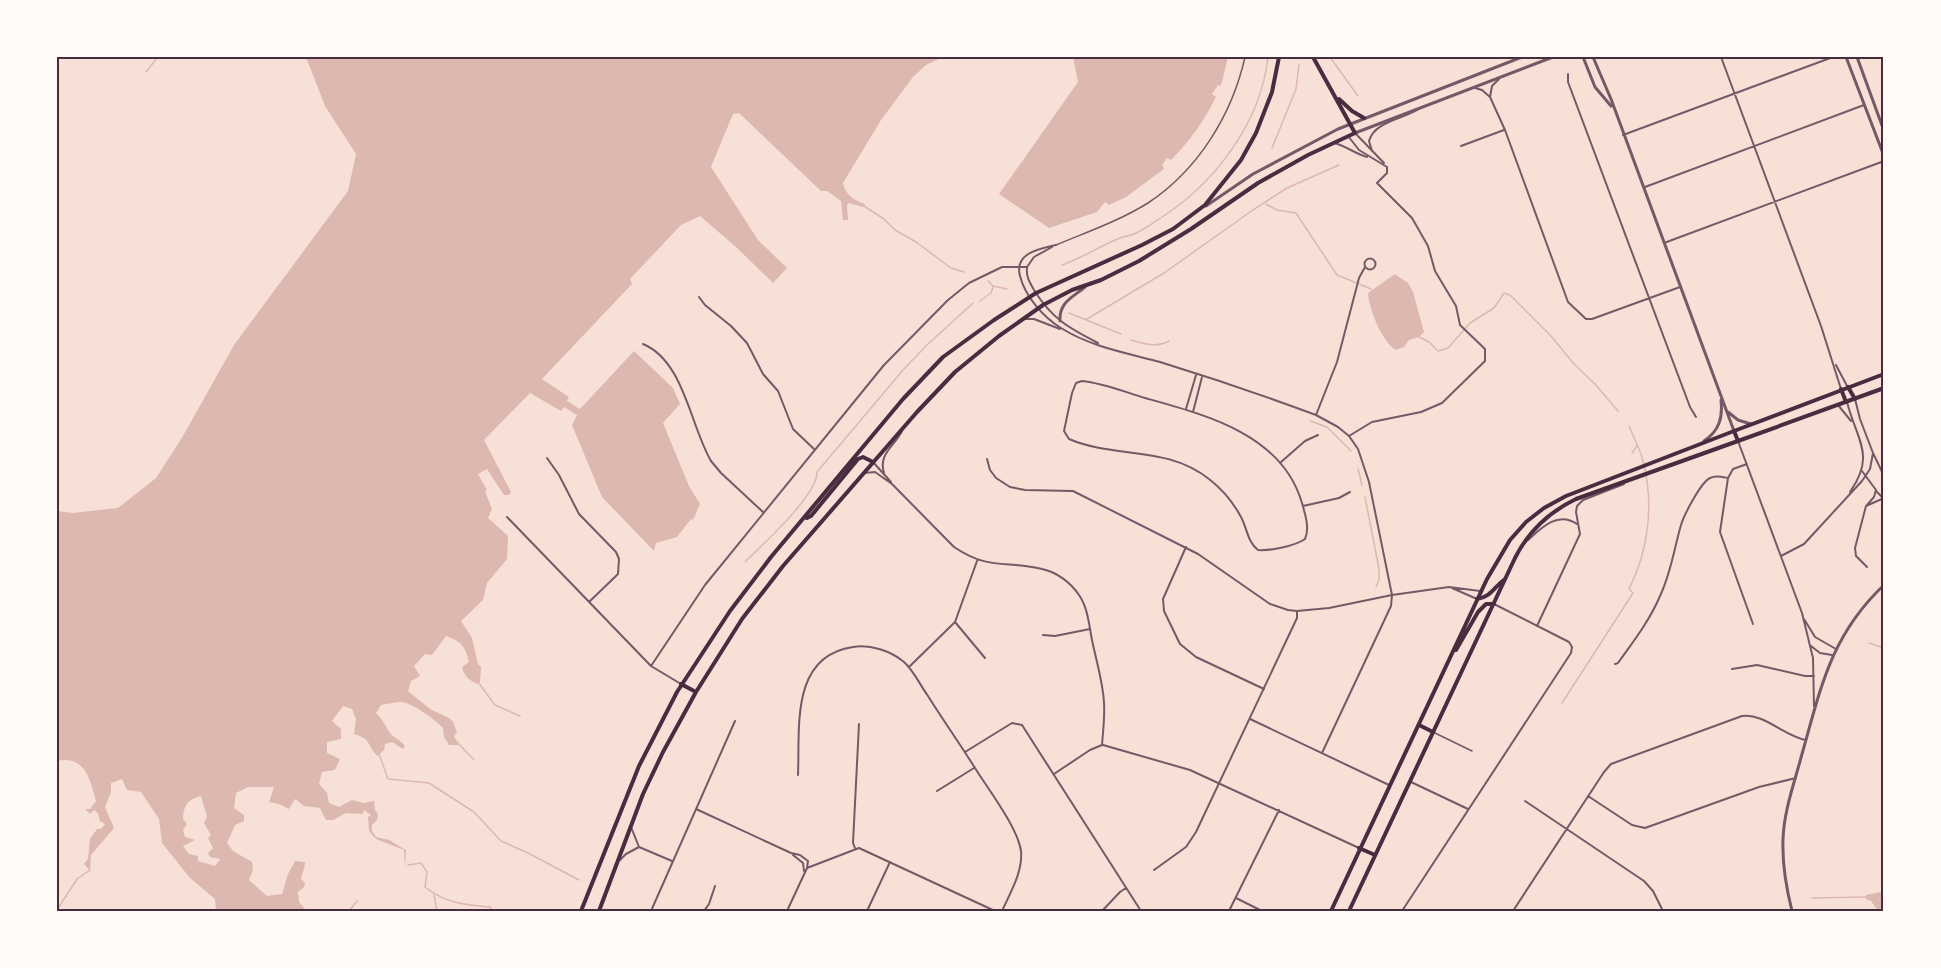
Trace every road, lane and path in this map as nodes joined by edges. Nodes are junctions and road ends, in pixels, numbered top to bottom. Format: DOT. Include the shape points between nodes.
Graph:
graph roads {
  1 [pos="1245,57"];
  2 [pos="1279,57"];
  3 [pos="1313,57"];
  4 [pos="1522,57"];
  5 [pos="1553,57"];
  6 [pos="1583,57"];
  7 [pos="1593,57"];
  8 [pos="1721,57"];
  9 [pos="1833,57"];
  10 [pos="1846,57"];
  11 [pos="1857,57"];
  12 [pos="1568,74"];
  13 [pos="1502,76"];
  14 [pos="1473,87"];
  15 [pos="1735,93"];
  16 [pos="1337,96"];
  17 [pos="1490,97"];
  18 [pos="1873,102"];
  19 [pos="1428,104"];
  20 [pos="1864,105"];
  21 [pos="1615,112"];
  22 [pos="1364,118"];
  23 [pos="1348,125"];
  24 [pos="1505,130"];
  25 [pos="1884,131"];
  26 [pos="1355,133"];
  27 [pos="1623,135"];
  28 [pos="1348,136"];
  29 [pos="1332,143"];
  30 [pos="1461,146"];
  31 [pos="1755,146"];
  32 [pos="1372,151"];
  33 [pos="1884,156"];
  34 [pos="1373,160"];
  35 [pos="1884,161"];
  36 [pos="1387,167"];
  37 [pos="1643,188"];
  38 [pos="1776,202"];
  39 [pos="1199,211"];
  40 [pos="1664,243"];
  41 [pos="1056,245"];
  42 [pos="1019,266"];
  43 [pos="1027,267"];
  44 [pos="1365,267"];
  45 [pos="1087,285"];
  46 [pos="1680,287"];
  47 [pos="1036,293"];
  48 [pos="699,297"];
  49 [pos="1031,297"];
  50 [pos="1650,299"];
  51 [pos="1043,305"];
  52 [pos="1038,308"];
  53 [pos="1023,319"];
  54 [pos="1060,321"];
  55 [pos="1071,334"];
  56 [pos="643,344"];
  57 [pos="1103,346"];
  58 [pos="1833,360"];
  59 [pos="1884,374"];
  60 [pos="1196,375"];
  61 [pos="1203,377"];
  62 [pos="1848,387"];
  63 [pos="1884,388"];
  64 [pos="1841,389"];
  65 [pos="1719,390"];
  66 [pos="1854,399"];
  67 [pos="1846,402"];
  68 [pos="1838,405"];
  69 [pos="1725,408"];
  70 [pos="1186,410"];
  71 [pos="1193,412"];
  72 [pos="1316,415"];
  73 [pos="1696,417"];
  74 [pos="906,424"];
  75 [pos="1751,424"];
  76 [pos="1853,424"];
  77 [pos="1734,431"];
  78 [pos="1318,435"];
  79 [pos="1349,436"];
  80 [pos="1866,436"];
  81 [pos="1858,439"];
  82 [pos="1738,441"];
  83 [pos="1695,447"];
  84 [pos="814,449"];
  85 [pos="1872,450"];
  86 [pos="547,458"];
  87 [pos="987,459"];
  88 [pos="1864,459"];
  89 [pos="1873,460"];
  90 [pos="873,462"];
  91 [pos="1281,462"];
  92 [pos="1747,464"];
  93 [pos="1862,471"];
  94 [pos="864,473"];
  95 [pos="884,473"];
  96 [pos="1884,476"];
  97 [pos="1865,477"];
  98 [pos="1728,478"];
  99 [pos="1632,479"];
  100 [pos="892,484"];
  101 [pos="1876,490"];
  102 [pos="1350,492"];
  103 [pos="1845,499"];
  104 [pos="1884,499"];
  105 [pos="1303,506"];
  106 [pos="1866,507"];
  107 [pos="763,512"];
  108 [pos="507,517"];
  109 [pos="804,520"];
  110 [pos="1580,529"];
  111 [pos="1186,547"];
  112 [pos="1519,550"];
  113 [pos="1781,556"];
  114 [pos="978,561"];
  115 [pos="1867,567"];
  116 [pos="1506,579"];
  117 [pos="1884,585"];
  118 [pos="1449,587"];
  119 [pos="1481,591"];
  120 [pos="1392,595"];
  121 [pos="1477,599"];
  122 [pos="589,602"];
  123 [pos="1494,604"];
  124 [pos="1297,611"];
  125 [pos="1802,613"];
  126 [pos="955,622"];
  127 [pos="1753,624"];
  128 [pos="1537,626"];
  129 [pos="1090,629"];
  130 [pos="1043,635"];
  131 [pos="1810,646"];
  132 [pos="1836,649"];
  133 [pos="1832,656"];
  134 [pos="985,658"];
  135 [pos="1450,658"];
  136 [pos="1615,664"];
  137 [pos="651,666"];
  138 [pos="909,667"];
  139 [pos="1732,669"];
  140 [pos="1814,676"];
  141 [pos="681,684"];
  142 [pos="1264,689"];
  143 [pos="696,692"];
  144 [pos="1814,706"];
  145 [pos="1250,719"];
  146 [pos="735,721"];
  147 [pos="859,724"];
  148 [pos="1419,725"];
  149 [pos="1433,732"];
  150 [pos="1806,740"];
  151 [pos="1102,745"];
  152 [pos="1472,751"];
  153 [pos="965,752"];
  154 [pos="1322,753"];
  155 [pos="974,768"];
  156 [pos="1054,774"];
  157 [pos="798,775"];
  158 [pos="1796,778"];
  159 [pos="1410,781"];
  160 [pos="1220,783"];
  161 [pos="1389,785"];
  162 [pos="937,791"];
  163 [pos="1588,796"];
  164 [pos="1525,801"];
  165 [pos="696,808"];
  166 [pos="1468,808"];
  167 [pos="1279,810"];
  168 [pos="631,825"];
  169 [pos="1567,829"];
  170 [pos="639,847"];
  171 [pos="855,848"];
  172 [pos="1359,848"];
  173 [pos="791,853"];
  174 [pos="1375,855"];
  175 [pos="672,861"];
  176 [pos="890,862"];
  177 [pos="803,863"];
  178 [pos="616,864"];
  179 [pos="810,865"];
  180 [pos="1154,870"];
  181 [pos="804,873"];
  182 [pos="715,886"];
  183 [pos="1126,888"];
  184 [pos="1236,898"];
  185 [pos="788,910"];
  186 [pos="581,911"];
  187 [pos="599,911"];
  188 [pos="651,911"];
  189 [pos="704,911"];
  190 [pos="793,911"];
  191 [pos="867,911"];
  192 [pos="995,911"];
  193 [pos="1002,911"];
  194 [pos="1102,911"];
  195 [pos="1141,911"];
  196 [pos="1229,911"];
  197 [pos="1262,911"];
  198 [pos="1330,911"];
  199 [pos="1349,911"];
  200 [pos="1402,911"];
  201 [pos="1513,911"];
  202 [pos="1664,911"];
  203 [pos="1792,911"];
  1 -- 41 [label="lane" via="1235,91 1217,129 1182,175 1147,203"];
  2 -- 39 [label="main road" via="1269,103 1252,141"];
  3 -- 16 [label="main road"];
  4 -- 22 [label="street"];
  5 -- 13 [label="street"];
  6 -- 21 [label="street" via="1595,87"];
  7 -- 21 [label="street"];
  8 -- 15 [label="street"];
  9 -- 15 [label="street"];
  10 -- 20 [label="street"];
  11 -- 18 [label="street"];
  12 -- 50 [label="street"];
  13 -- 14 [label="street"];
  13 -- 17 [label="street" via="1492,86"];
  14 -- 17 [label="street"];
  14 -- 19 [label="street"];
  15 -- 27 [label="street"];
  15 -- 31 [label="street"];
  16 -- 22 [label="main road"];
  16 -- 23 [label="main road"];
  17 -- 24 [label="street"];
  18 -- 20 [label="street"];
  18 -- 25 [label="street"];
  19 -- 26 [label="street"];
  19 -- 32 [label="street" via="1376,130 1368,141"];
  20 -- 31 [label="street"];
  20 -- 33 [label="street"];
  21 -- 27 [label="street"];
  22 -- 23 [label="street"];
  23 -- 26 [label="main road"];
  23 -- 28 [label="street"];
  23 -- 39 [label="street" via="1252,174"];
  24 -- 30 [label="street"];
  24 -- 50 [label="street" via="1568,302 1586,320"];
  26 -- 28 [label="main road"];
  26 -- 32 [label="street"];
  27 -- 37 [label="street"];
  28 -- 29 [label="main road"];
  28 -- 34 [label="street"];
  29 -- 34 [label="street"];
  29 -- 45 [label="main road" via="1258,183 1146,257"];
  31 -- 37 [label="street"];
  31 -- 38 [label="street"];
  32 -- 36 [label="street"];
  34 -- 36 [label="street"];
  35 -- 38 [label="street"];
  36 -- 79 [label="street" via="1387,173 1377,183 1412,218 1428,246 1434,271 1456,306 1460,325 1485,349 1485,361 1442,403 1427,410 1380,419"];
  37 -- 40 [label="street"];
  38 -- 40 [label="street"];
  38 -- 58 [label="street"];
  39 -- 47 [label="main road" via="1142,245"];
  40 -- 46 [label="street"];
  41 -- 42 [label="street" via="1028,253"];
  41 -- 43 [label="street" via="1034,257"];
  42 -- 43 [label="street"];
  42 -- 49 [label="street"];
  42 -- 84 [label="street" via="990,271 948,300 884,365"];
  43 -- 47 [label="street"];
  44 -- 72 [label="street" via="1337,362"];
  45 -- 51 [label="main road"];
  45 -- 54 [label="street" via="1064,302"];
  46 -- 50 [label="street"];
  46 -- 65 [label="street"];
  47 -- 49 [label="main road"];
  47 -- 51 [label="street"];
  48 -- 84 [label="street" via="747,344 778,391 793,429"];
  49 -- 52 [label="street"];
  49 -- 109 [label="main road" via="944,357 903,399"];
  50 -- 73 [label="street"];
  51 -- 52 [label="main road"];
  51 -- 54 [label="street"];
  52 -- 53 [label="main road"];
  52 -- 55 [label="street"];
  53 -- 55 [label="street" via="1034,319"];
  53 -- 74 [label="main road" via="955,372"];
  54 -- 57 [label="street"];
  55 -- 57 [label="street"];
  56 -- 107 [label="street" via="661,355 672,369 711,461"];
  57 -- 60 [label="street"];
  58 -- 62 [label="street"];
  58 -- 64 [label="street"];
  59 -- 62 [label="main road"];
  60 -- 61 [label="street"];
  60 -- 70 [label="street"];
  61 -- 71 [label="street"];
  61 -- 72 [label="street"];
  62 -- 64 [label="main road"];
  62 -- 66 [label="main road"];
  63 -- 66 [label="main road"];
  64 -- 67 [label="main road"];
  64 -- 75 [label="main road"];
  65 -- 69 [label="street"];
  65 -- 83 [label="street" via="1722,408 1718,426"];
  66 -- 67 [label="main road"];
  66 -- 80 [label="street"];
  67 -- 68 [label="main road"];
  67 -- 76 [label="street"];
  68 -- 76 [label="street"];
  68 -- 82 [label="main road"];
  69 -- 75 [label="street" via="1738,420"];
  69 -- 77 [label="street"];
  70 -- 71 [label="street"];
  70 -- 105 [label="street" via="1082,381 1073,389 1064,432 1073,441 1169,458 1195,469 1227,495 1258,550 1304,540 1308,531"];
  71 -- 91 [label="street" via="1249,436"];
  72 -- 79 [label="street"];
  74 -- 90 [label="main road"];
  74 -- 95 [label="street" via="883,457"];
  75 -- 77 [label="main road"];
  76 -- 81 [label="street"];
  77 -- 82 [label="main road"];
  77 -- 83 [label="main road"];
  78 -- 91 [label="street"];
  79 -- 120 [label="street" via="1364,465"];
  80 -- 81 [label="street"];
  80 -- 85 [label="street"];
  81 -- 88 [label="street"];
  82 -- 92 [label="street"];
  82 -- 99 [label="main road"];
  83 -- 119 [label="main road" via="1566,496 1537,513 1505,546"];
  84 -- 107 [label="street"];
  85 -- 89 [label="street"];
  85 -- 96 [label="street"];
  86 -- 122 [label="street" via="579,514 619,559 618,574"];
  87 -- 111 [label="street" via="996,478 1010,487 1073,491"];
  88 -- 89 [label="street"];
  88 -- 93 [label="street"];
  89 -- 97 [label="street"];
  90 -- 94 [label="main road"];
  90 -- 95 [label="street"];
  90 -- 109 [label="main road" via="858,459"];
  91 -- 105 [label="street" via="1293,479"];
  92 -- 98 [label="street" via="1731,470"];
  92 -- 113 [label="street"];
  93 -- 97 [label="street"];
  93 -- 103 [label="street"];
  94 -- 100 [label="street" via="875,472"];
  94 -- 143 [label="main road" via="742,619"];
  95 -- 100 [label="street"];
  97 -- 101 [label="street"];
  97 -- 103 [label="street"];
  98 -- 127 [label="street" via="1720,532"];
  98 -- 136 [label="street" via="1710,478 1702,485 1682,523 1660,597"];
  99 -- 110 [label="street" via="1580,502 1576,512"];
  99 -- 112 [label="main road" via="1576,499 1553,512 1530,533"];
  100 -- 114 [label="street" via="954,547"];
  101 -- 104 [label="street"];
  101 -- 106 [label="street"];
  102 -- 105 [label="street"];
  103 -- 113 [label="street" via="1804,544"];
  104 -- 106 [label="street"];
  106 -- 115 [label="street" via="1855,551"];
  107 -- 137 [label="street" via="691,605"];
  108 -- 122 [label="street"];
  109 -- 141 [label="main road" via="730,611"];
  110 -- 112 [label="street" via="1570,520 1552,521"];
  110 -- 128 [label="street"];
  111 -- 124 [label="street" via="1270,604"];
  111 -- 142 [label="street" via="1163,599 1164,611 1180,644 1196,657"];
  112 -- 116 [label="main road"];
  113 -- 125 [label="street"];
  114 -- 126 [label="street"];
  114 -- 129 [label="street" via="1042,569 1060,577 1080,596"];
  116 -- 121 [label="main road" via="1489,596"];
  116 -- 123 [label="main road"];
  117 -- 132 [label="street" via="1853,620"];
  118 -- 119 [label="street"];
  118 -- 120 [label="street"];
  118 -- 121 [label="street"];
  119 -- 121 [label="main road"];
  120 -- 124 [label="street"];
  120 -- 154 [label="street" via="1391,606"];
  121 -- 135 [label="main road"];
  122 -- 137 [label="street"];
  123 -- 128 [label="street"];
  123 -- 135 [label="main road" via="1486,604 1478,612"];
  123 -- 149 [label="main road"];
  124 -- 142 [label="street"];
  125 -- 131 [label="street"];
  125 -- 132 [label="street" via="1815,637"];
  126 -- 134 [label="street"];
  126 -- 138 [label="street"];
  128 -- 166 [label="street" via="1569,642 1571,653"];
  129 -- 130 [label="street"];
  129 -- 151 [label="street" via="1104,702"];
  131 -- 133 [label="street" via="1820,654"];
  131 -- 140 [label="street"];
  132 -- 133 [label="street"];
  133 -- 144 [label="street"];
  135 -- 148 [label="main road"];
  137 -- 141 [label="street"];
  138 -- 153 [label="street"];
  138 -- 157 [label="street" via="886,652 860,646 837,651 816,667 802,694"];
  139 -- 140 [label="street" via="1757,665"];
  140 -- 144 [label="street"];
  141 -- 143 [label="main road"];
  141 -- 186 [label="main road" via="639,766"];
  142 -- 145 [label="street"];
  143 -- 168 [label="main road" via="656,767"];
  144 -- 150 [label="street"];
  145 -- 154 [label="street"];
  145 -- 160 [label="street"];
  146 -- 165 [label="street"];
  147 -- 171 [label="street"];
  148 -- 149 [label="main road"];
  148 -- 161 [label="main road"];
  149 -- 152 [label="lane"];
  149 -- 159 [label="main road"];
  150 -- 158 [label="street"];
  150 -- 163 [label="street" via="1758,718 1742,716 1614,762"];
  151 -- 156 [label="street"];
  151 -- 160 [label="street" via="1177,765"];
  153 -- 155 [label="street"];
  153 -- 156 [label="street" via="1018,723"];
  154 -- 161 [label="street"];
  155 -- 162 [label="street"];
  155 -- 193 [label="street" via="1010,825 1020,849 1017,875"];
  156 -- 183 [label="street"];
  158 -- 163 [label="street" via="1646,828 1632,825"];
  158 -- 203 [label="street" via="1783,838"];
  159 -- 166 [label="street"];
  159 -- 174 [label="main road"];
  160 -- 167 [label="street"];
  160 -- 180 [label="street" via="1192,840"];
  161 -- 172 [label="main road"];
  163 -- 169 [label="street"];
  164 -- 169 [label="street"];
  165 -- 173 [label="street"];
  165 -- 175 [label="street"];
  166 -- 200 [label="street"];
  167 -- 172 [label="street"];
  167 -- 184 [label="street"];
  168 -- 170 [label="street"];
  168 -- 178 [label="main road"];
  169 -- 201 [label="street"];
  169 -- 202 [label="street" via="1644,881"];
  170 -- 175 [label="street"];
  170 -- 178 [label="street"];
  171 -- 176 [label="street"];
  171 -- 179 [label="street"];
  172 -- 174 [label="main road"];
  172 -- 198 [label="main road"];
  173 -- 177 [label="street"];
  173 -- 179 [label="street" via="800,855"];
  174 -- 199 [label="main road"];
  175 -- 188 [label="street"];
  176 -- 191 [label="street"];
  176 -- 192 [label="street"];
  177 -- 179 [label="street"];
  177 -- 181 [label="street"];
  178 -- 187 [label="main road"];
  179 -- 181 [label="street"];
  181 -- 185 [label="street"];
  182 -- 189 [label="street"];
  183 -- 194 [label="street"];
  183 -- 195 [label="street"];
  184 -- 196 [label="street"];
  184 -- 197 [label="street"];
  185 -- 190 [label="street"];
}
